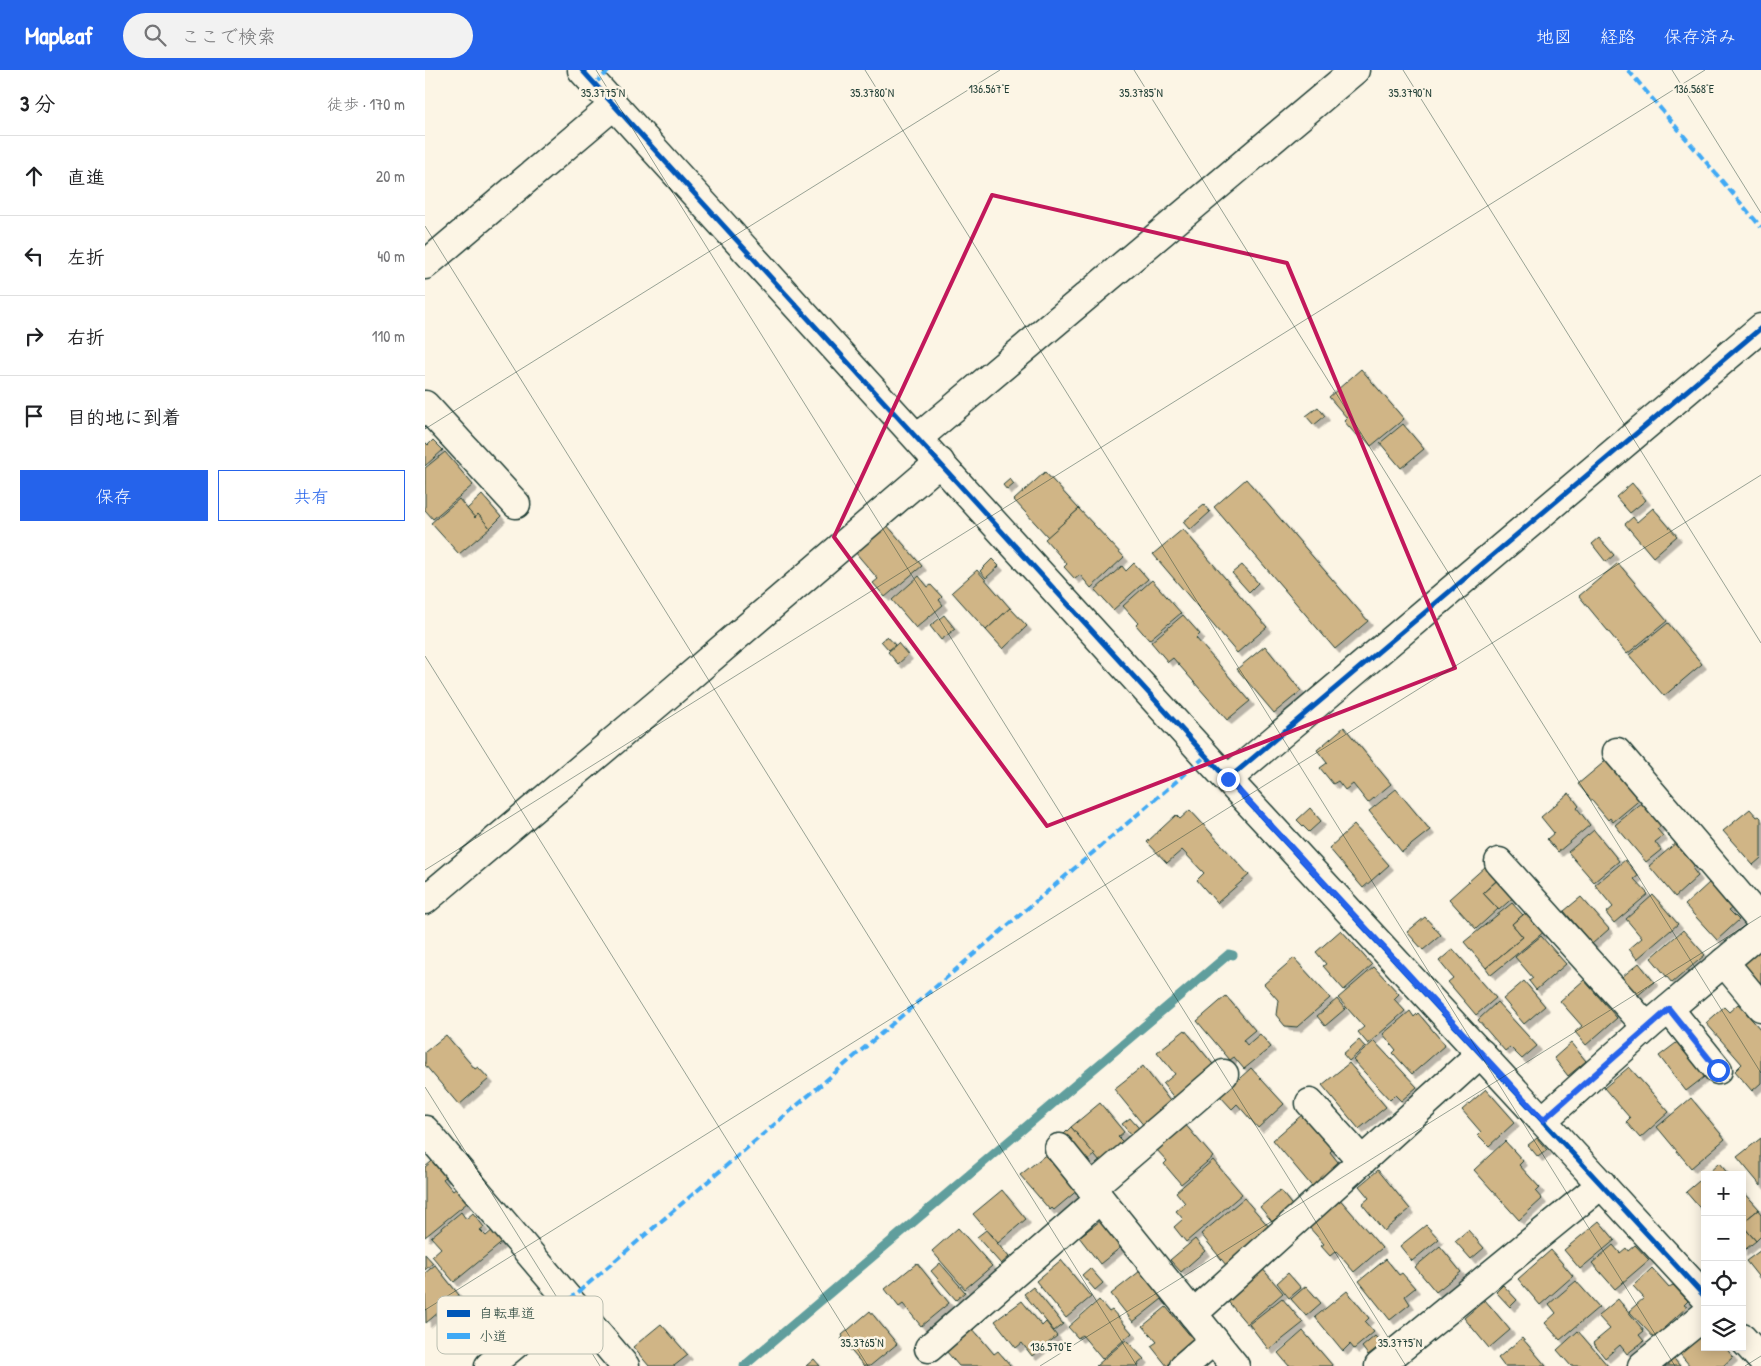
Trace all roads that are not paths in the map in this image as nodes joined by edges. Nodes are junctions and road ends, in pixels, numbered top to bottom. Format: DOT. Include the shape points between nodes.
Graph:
graph roads {
  1 [pos="581,70"];
  2 [pos="1355,70"];
  3 [pos="613,106"];
  4 [pos="425,265"];
  5 [pos="1761,328"];
  6 [pos="425,405"];
  7 [pos="918,438"];
  8 [pos="940,462"];
  9 [pos="515,504"];
  10 [pos="1617,752"];
  11 [pos="1228,779"];
  12 [pos="1499,862"];
  13 [pos="425,900"];
  14 [pos="1761,921"];
  15 [pos="1761,931"];
  16 [pos="1725,962"];
  17 [pos="1761,1007"];
  18 [pos="1669,1009"];
  19 [pos="1647,1027"];
  20 [pos="1481,1054"];
  21 [pos="1718,1070"];
  22 [pos="1224,1074"];
  23 [pos="1310,1102"];
  24 [pos="1543,1120"];
  25 [pos="425,1130"];
  26 [pos="1059,1148"];
  27 [pos="1362,1161"];
  28 [pos="1602,1184"];
  29 [pos="1096,1194"];
  30 [pos="1701,1293"];
  31 [pos="566,1296"];
  32 [pos="1193,1314"];
  33 [pos="1701,1319"];
  34 [pos="603,1340"];
  35 [pos="1214,1340"];
  36 [pos="1746,1343"];
  37 [pos="929,1348"];
  38 [pos="504,1354"];
  39 [pos="1761,1360"];
  40 [pos="489,1366"];
  41 [pos="625,1366"];
  42 [pos="1184,1366"];
  43 [pos="1235,1366"];
  44 [pos="1379,1366"];
  45 [pos="1642,1366"];
  46 [pos="1754,1366"];
  1 -- 3 [label="street"];
  2 -- 7 [label="street"];
  3 -- 4 [label="street"];
  3 -- 7 [label="street"];
  5 -- 11 [label="street"];
  6 -- 9 [label="street"];
  7 -- 8 [label="street"];
  8 -- 11 [label="street"];
  8 -- 13 [label="street"];
  10 -- 14 [label="street"];
  11 -- 20 [label="street"];
  12 -- 19 [label="street"];
  15 -- 16 [label="street"];
  16 -- 17 [label="street"];
  16 -- 18 [label="street"];
  18 -- 19 [label="street"];
  18 -- 21 [label="street"];
  19 -- 24 [label="street"];
  20 -- 24 [label="street"];
  20 -- 27 [label="street"];
  22 -- 29 [label="street"];
  23 -- 27 [label="street"];
  24 -- 28 [label="street"];
  25 -- 31 [label="street"];
  26 -- 29 [label="street"];
  27 -- 32 [label="street"];
  28 -- 30 [label="street"];
  28 -- 44 [label="street"];
  29 -- 32 [label="street"];
  29 -- 37 [label="street"];
  32 -- 35 [label="street"];
  33 -- 45 [label="street"];
  34 -- 41 [label="street"];
  35 -- 42 [label="street"];
  35 -- 43 [label="street"];
  36 -- 39 [label="street"];
  38 -- 40 [label="street"];
  39 -- 46 [label="street"];
}
